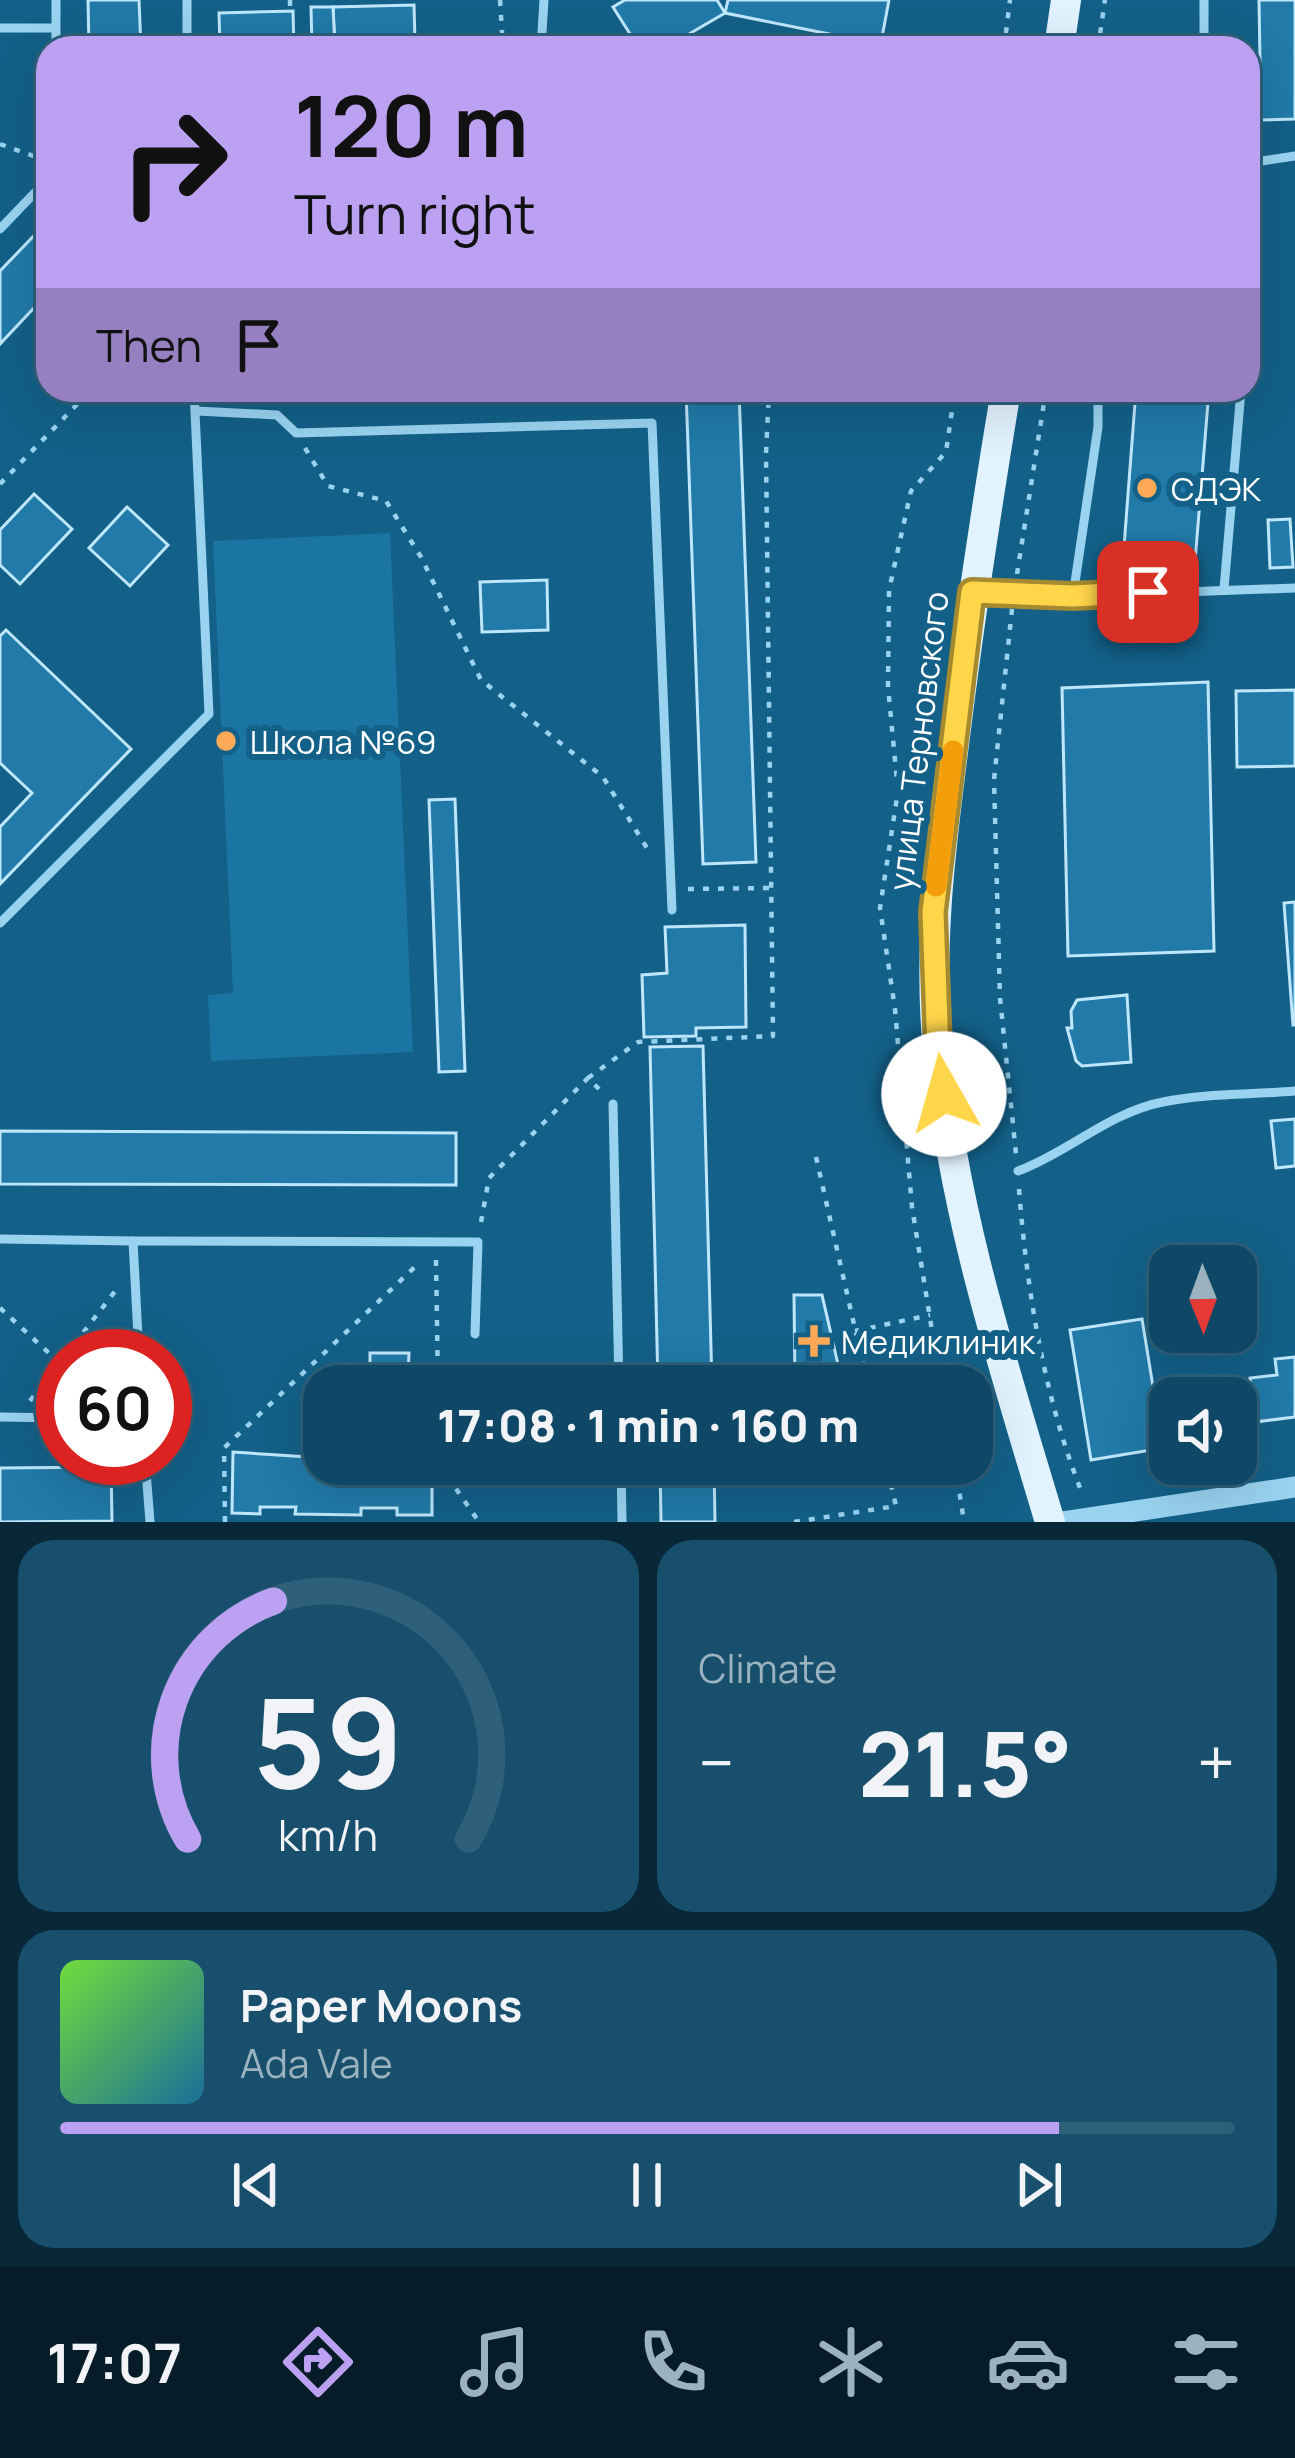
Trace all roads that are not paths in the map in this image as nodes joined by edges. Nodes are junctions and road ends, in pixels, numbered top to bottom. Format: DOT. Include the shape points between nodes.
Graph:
graph roads {
  1 [pos="56,0"];
  2 [pos="188,0"];
  3 [pos="544,0"];
  4 [pos="1066,0"];
  5 [pos="1204,0"];
  6 [pos="0,28"];
  7 [pos="56,28"];
  8 [pos="56,36"];
  9 [pos="187,36"];
  10 [pos="542,36"];
  11 [pos="1061,36"];
  12 [pos="1204,36"];
  13 [pos="1295,155"];
  14 [pos="1260,161"];
  15 [pos="36,192"];
  16 [pos="0,230"];
  17 [pos="195,402"];
  18 [pos="1004,402"];
  19 [pos="1098,402"];
  20 [pos="1240,402"];
  21 [pos="196,411"];
  22 [pos="1295,588"];
  23 [pos="1224,589"];
  24 [pos="972,592"];
  25 [pos="1073,596"];
  26 [pos="672,910"];
  27 [pos="0,923"];
  28 [pos="1295,1091"];
  29 [pos="613,1104"];
  30 [pos="1018,1171"];
  31 [pos="0,1239"];
  32 [pos="133,1241"];
  33 [pos="137,1329"];
  34 [pos="475,1334"];
  35 [pos="619,1365"];
  36 [pos="0,1417"];
  37 [pos="36,1417"];
  38 [pos="147,1485"];
  39 [pos="621,1485"];
  40 [pos="1295,1487"];
  41 [pos="150,1522"];
  42 [pos="622,1522"];
  43 [pos="1050,1522"];
  44 [pos="1063,1522"];
  1 -- 7 [label="lane"];
  2 -- 9 [label="lane"];
  3 -- 10 [label="lane"];
  4 -- 11 [label="main road"];
  5 -- 12 [label="lane"];
  6 -- 7 [label="lane"];
  7 -- 8 [label="lane"];
  13 -- 14 [label="lane"];
  15 -- 16 [label="lane"];
  17 -- 21 [label="lane"];
  18 -- 24 [label="main road, улица Терновского"];
  19 -- 25 [label="lane"];
  20 -- 23 [label="lane"];
  21 -- 26 [label="lane" via="277,415 296,433 652,424"];
  21 -- 27 [label="lane" via="208,715"];
  22 -- 23 [label="lane"];
  23 -- 25 [label="lane"];
  24 -- 25 [label="lane"];
  24 -- 43 [label="main road, улица Терновского" via="933,912 938,1051 985,1306"];
  28 -- 30 [label="lane" via="1160,1102"];
  29 -- 35 [label="lane"];
  31 -- 32 [label="lane"];
  32 -- 33 [label="lane"];
  32 -- 34 [label="lane" via="478,1242"];
  36 -- 37 [label="lane"];
  38 -- 41 [label="lane"];
  39 -- 42 [label="lane"];
  40 -- 44 [label="street"];
}
